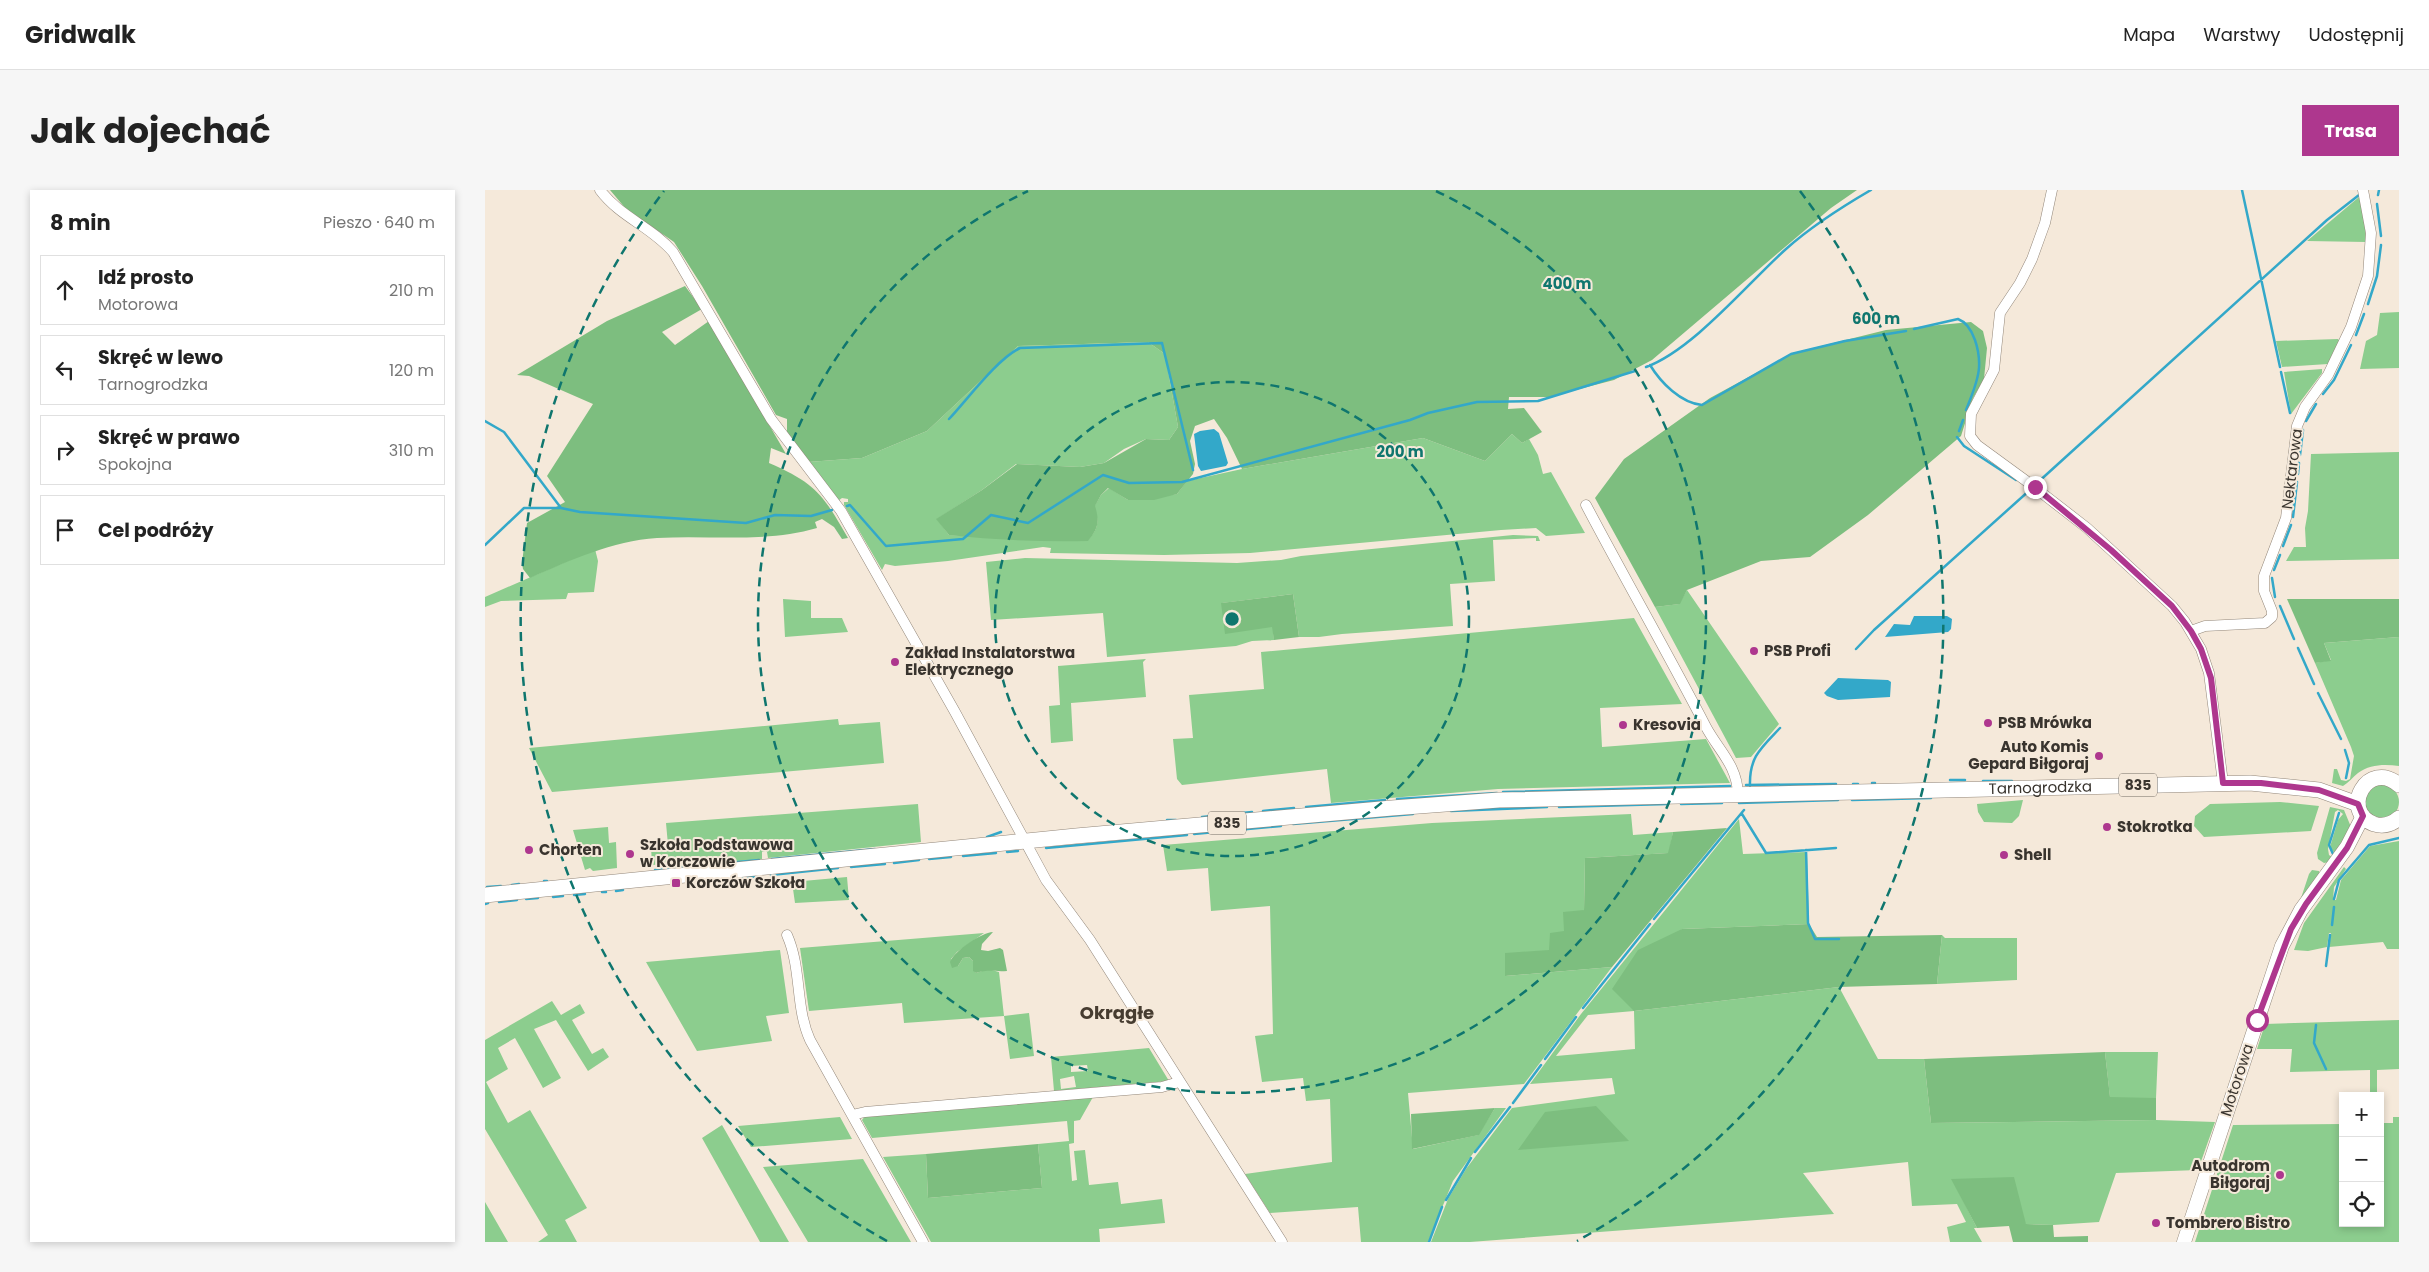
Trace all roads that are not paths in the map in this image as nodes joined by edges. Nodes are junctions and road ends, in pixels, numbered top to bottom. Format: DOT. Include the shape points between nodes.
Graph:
graph roads {
  1 [pos="600,190"];
  2 [pos="2052,190"];
  3 [pos="2363,190"];
  4 [pos="1586,505"];
  5 [pos="2191,631"];
  6 [pos="2396,780"];
  7 [pos="2223,783"];
  8 [pos="1745,794"];
  9 [pos="2364,808"];
  10 [pos="2399,818"];
  11 [pos="1026,842"];
  12 [pos="485,895"];
  13 [pos="787,936"];
  14 [pos="1179,1082"];
  15 [pos="852,1115"];
  16 [pos="923,1242"];
  17 [pos="1282,1242"];
  18 [pos="2184,1242"];
  1 -- 11 [label="street" via="613,205 662,240 677,259 771,419 836,504"];
  2 -- 5 [label="street" via="2045,223 2032,258 2000,313 1994,370 1974,407 1970,436 1977,445 2035,487 2111,550 2172,606"];
  3 -- 5 [label="street, Nektarowa" via="2371,233 2368,276 2347,336 2297,426 2286,518 2264,576 2272,617 2265,623 2201,627"];
  4 -- 8 [label="street"];
  5 -- 7 [label="street" via="2211,678"];
  6 -- 9 [label="main road" via="2373,779"];
  7 -- 8 [label="main road, Tarnogrodzka / 835"];
  7 -- 9 [label="main road, Tarnogrodzka / 835" via="2269,783 2327,791"];
  8 -- 11 [label="main road, 835" via="1434,804"];
  9 -- 10 [label="main road, 835" via="2387,825"];
  9 -- 18 [label="street, Motorowa" via="2347,848 2297,916 2282,946"];
  11 -- 12 [label="main road, 835"];
  11 -- 14 [label="street" via="1046,880 1090,940"];
  13 -- 15 [label="street" via="795,955 804,1027"];
  14 -- 15 [label="street" via="1163,1087"];
  14 -- 17 [label="street"];
  15 -- 16 [label="street"];
}
